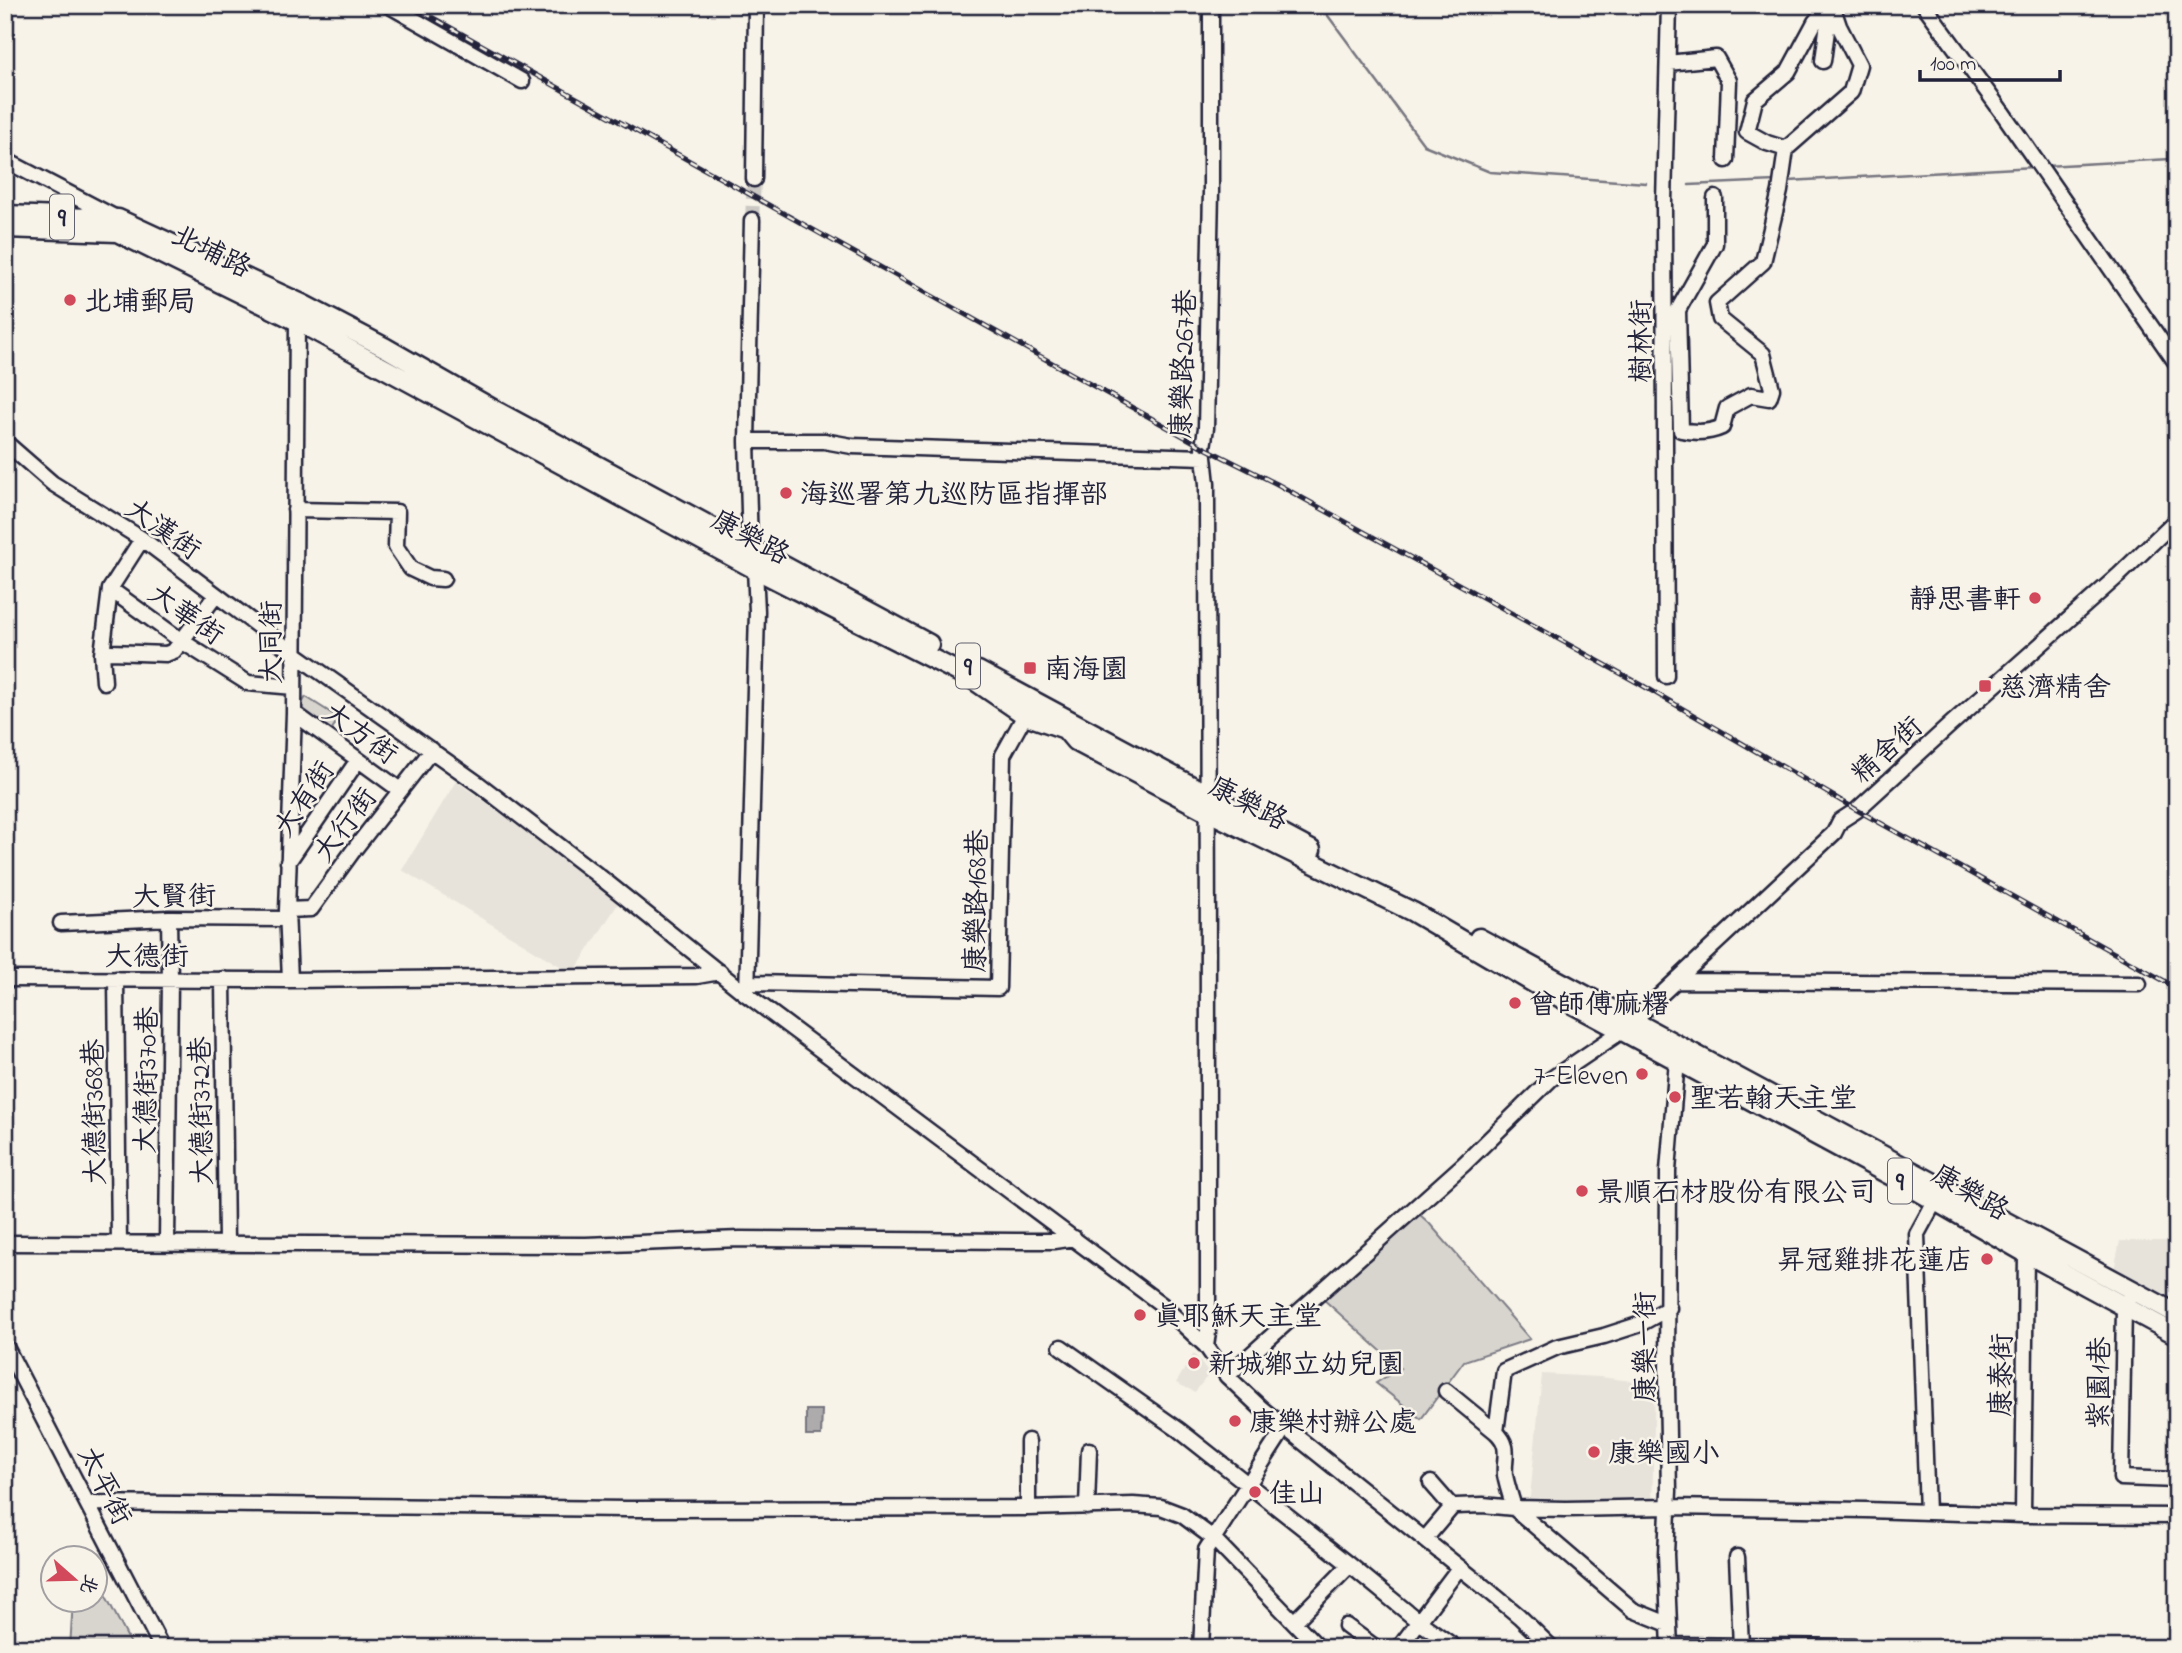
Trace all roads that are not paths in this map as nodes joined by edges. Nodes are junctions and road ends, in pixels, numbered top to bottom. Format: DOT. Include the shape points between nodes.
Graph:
graph roads {
  1 [pos="388,5"];
  2 [pos="756,5"];
  3 [pos="1211,5"];
  4 [pos="1669,5"];
  5 [pos="1830,5"];
  6 [pos="1924,5"];
  7 [pos="1823,61"];
  8 [pos="1668,63"];
  9 [pos="522,81"];
  10 [pos="1786,149"];
  11 [pos="5,160"];
  12 [pos="1726,160"];
  13 [pos="754,179"];
  14 [pos="1715,198"];
  15 [pos="5,215"];
  16 [pos="752,220"];
  17 [pos="117,225"];
  18 [pos="5,228"];
  19 [pos="300,313"];
  20 [pos="2177,364"];
  21 [pos="495,420"];
  22 [pos="747,441"];
  23 [pos="5,442"];
  24 [pos="1204,457"];
  25 [pos="295,510"];
  26 [pos="2177,519"];
  27 [pos="142,539"];
  28 [pos="750,547"];
  29 [pos="755,569"];
  30 [pos="443,579"];
  31 [pos="110,589"];
  32 [pos="216,595"];
  33 [pos="183,642"];
  34 [pos="102,654"];
  35 [pos="295,654"];
  36 [pos="1666,676"];
  37 [pos="104,682"];
  38 [pos="294,687"];
  39 [pos="1029,708"];
  40 [pos="294,713"];
  41 [pos="432,750"];
  42 [pos="358,760"];
  43 [pos="400,790"];
  44 [pos="1207,803"];
  45 [pos="288,863"];
  46 [pos="286,915"];
  47 [pos="169,918"];
  48 [pos="61,923"];
  49 [pos="720,972"];
  50 [pos="5,979"];
  51 [pos="116,979"];
  52 [pos="223,979"];
  53 [pos="170,980"];
  54 [pos="290,980"];
  55 [pos="1678,981"];
  56 [pos="2139,984"];
  57 [pos="748,989"];
  58 [pos="1628,1026"];
  59 [pos="1681,1054"];
  60 [pos="1935,1201"];
  61 [pos="1074,1238"];
  62 [pos="167,1242"];
  63 [pos="226,1242"];
  64 [pos="5,1243"];
  65 [pos="119,1243"];
  66 [pos="2030,1246"];
  67 [pos="2133,1291"];
  68 [pos="1669,1308"];
  69 [pos="2124,1308"];
  70 [pos="2177,1314"];
  71 [pos="2177,1335"];
  72 [pos="5,1345"];
  73 [pos="1206,1346"];
  74 [pos="1061,1347"];
  75 [pos="1227,1376"];
  76 [pos="1446,1391"];
  77 [pos="1285,1427"];
  78 [pos="1496,1433"];
  79 [pos="1028,1441"];
  80 [pos="1089,1450"];
  81 [pos="2177,1480"];
  82 [pos="1431,1483"];
  83 [pos="1248,1484"];
  84 [pos="88,1503"];
  85 [pos="1087,1507"];
  86 [pos="1452,1507"];
  87 [pos="1668,1507"];
  88 [pos="1028,1508"];
  89 [pos="1514,1508"];
  90 [pos="1927,1512"];
  91 [pos="2022,1515"];
  92 [pos="2177,1516"];
  93 [pos="1213,1538"];
  94 [pos="1425,1539"];
  95 [pos="1737,1556"];
  96 [pos="1350,1565"];
  97 [pos="1458,1568"];
  98 [pos="1295,1621"];
  99 [pos="1418,1621"];
  100 [pos="1668,1624"];
  101 [pos="1346,1626"];
  102 [pos="1741,1646"];
  103 [pos="1669,1647"];
  104 [pos="1854,1647"];
  105 [pos="162,1648"];
  106 [pos="1201,1648"];
  107 [pos="1319,1648"];
  108 [pos="1376,1648"];
  109 [pos="1399,1648"];
  110 [pos="1456,1648"];
  111 [pos="1552,1648"];
  1 -- 9 [label="street"];
  2 -- 13 [label="street"];
  3 -- 24 [label="street, 康樂路267巷"];
  4 -- 8 [label="street, 樹林街"];
  5 -- 7 [label="street"];
  5 -- 10 [label="street" via="1859,65 1857,74 1851,92"];
  5 -- 10 [label="street" via="1815,22 1788,72 1755,100 1747,132"];
  6 -- 20 [label="street"];
  8 -- 12 [label="street" via="1716,58 1729,81"];
  8 -- 36 [label="street, 樹林街" via="1664,202"];
  10 -- 14 [label="street" via="1763,262 1717,303 1720,319 1763,354 1772,389 1769,398 1751,395 1727,408 1722,428 1688,432 1681,430 1678,310 1715,244"];
  11 -- 17 [label="street, 北埔路"];
  15 -- 17 [label="main road, 9"];
  16 -- 22 [label="street"];
  17 -- 18 [label="main road, 9"];
  17 -- 19 [label="main road, 北埔路 / 9"];
  19 -- 21 [label="main road, 康樂路 / 9" via="386,348"];
  19 -- 25 [label="street, 大同街"];
  21 -- 28 [label="main road, 康樂路 / 9"];
  21 -- 29 [label="main road, 康樂路 / 9"];
  22 -- 24 [label="street"];
  22 -- 28 [label="street"];
  23 -- 27 [label="street, 大漢街" via="52,483"];
  24 -- 44 [label="street, 康樂路267巷"];
  25 -- 30 [label="street" via="397,512 396,547 411,569"];
  25 -- 35 [label="street, 大同街"];
  26 -- 55 [label="street, 精舍街" via="1840,821 1834,832"];
  27 -- 31 [label="street, 大華街"];
  27 -- 32 [label="street, 大漢街"];
  28 -- 29 [label="street"];
  28 -- 39 [label="main road, 康樂路 / 9"];
  29 -- 39 [label="main road, 康樂路 / 9"];
  29 -- 57 [label="street"];
  31 -- 33 [label="street, 大華街"];
  31 -- 34 [label="street"];
  32 -- 33 [label="street"];
  32 -- 35 [label="street, 大漢街"];
  33 -- 34 [label="street" via="166,654"];
  33 -- 38 [label="street, 大華街" via="248,683"];
  34 -- 37 [label="street"];
  35 -- 38 [label="street, 大同街"];
  35 -- 41 [label="street, 大漢街"];
  38 -- 40 [label="street, 大同街"];
  39 -- 44 [label="main road, 康樂路 / 9"];
  39 -- 57 [label="street, 康樂路168巷" via="1003,755 998,988"];
  40 -- 42 [label="street, 大方街"];
  40 -- 45 [label="street, 大同街"];
  41 -- 43 [label="street, 大行街"];
  41 -- 49 [label="street, 大漢街"];
  42 -- 43 [label="street, 大方街"];
  42 -- 45 [label="street, 大有街"];
  43 -- 46 [label="street, 大行街" via="311,909"];
  44 -- 58 [label="main road, 康樂路 / 9"];
  44 -- 73 [label="street, 康樂路267巷"];
  45 -- 46 [label="street, 大同街"];
  46 -- 47 [label="street, 大賢街"];
  46 -- 54 [label="street, 大同街"];
  47 -- 48 [label="street, 大賢街"];
  47 -- 53 [label="street, 大德街370巷"];
  49 -- 54 [label="street, 大德街" via="697,976"];
  49 -- 57 [label="street, 大漢街"];
  50 -- 51 [label="street, 大德街"];
  51 -- 53 [label="street, 大德街"];
  51 -- 65 [label="street, 大德街368巷"];
  52 -- 53 [label="street, 大德街"];
  52 -- 54 [label="street, 大德街"];
  52 -- 63 [label="street, 大德街372巷"];
  53 -- 62 [label="street, 大德街370巷"];
  55 -- 56 [label="street"];
  55 -- 58 [label="street, 精舍街"];
  57 -- 61 [label="street, 大漢街"];
  58 -- 59 [label="main road, 康樂路 / 9"];
  58 -- 75 [label="street, 精舍街" via="1551,1079"];
  59 -- 60 [label="main road, 康樂路 / 9"];
  59 -- 66 [label="main road, 康樂路 / 9"];
  59 -- 68 [label="street, 康樂一街" via="1668,1171"];
  60 -- 66 [label="main road, 康樂路 / 9"];
  60 -- 90 [label="street" via="1917,1234"];
  61 -- 63 [label="street" via="586,1245"];
  61 -- 73 [label="street, 大漢街" via="1161,1304"];
  62 -- 63 [label="street"];
  62 -- 65 [label="street"];
  64 -- 65 [label="street"];
  66 -- 67 [label="main road, 康樂路 / 9"];
  66 -- 69 [label="main road, 康樂路 / 9"];
  66 -- 91 [label="street, 康泰街"];
  67 -- 69 [label="street, 紫園1巷"];
  67 -- 70 [label="main road, 康樂路 / 9"];
  68 -- 78 [label="street" via="1638,1325 1557,1347 1504,1371"];
  68 -- 87 [label="street, 康樂一街"];
  69 -- 71 [label="main road, 康樂路 / 9"];
  69 -- 81 [label="street, 紫園1巷" via="2121,1478"];
  72 -- 84 [label="street, 太平街"];
  73 -- 75 [label="street, 大漢街"];
  74 -- 83 [label="street"];
  75 -- 77 [label="street, 大漢街"];
  76 -- 78 [label="street"];
  77 -- 83 [label="street"];
  77 -- 94 [label="street, 大漢街"];
  78 -- 89 [label="street" via="1507,1454 1504,1470"];
  79 -- 88 [label="street"];
  80 -- 85 [label="street"];
  82 -- 86 [label="street"];
  83 -- 93 [label="street"];
  83 -- 96 [label="street"];
  84 -- 88 [label="street"];
  84 -- 105 [label="street, 太平街"];
  85 -- 88 [label="street"];
  85 -- 93 [label="street" via="1161,1507 1182,1515"];
  86 -- 89 [label="street"];
  86 -- 94 [label="street"];
  87 -- 89 [label="street"];
  87 -- 90 [label="street"];
  87 -- 100 [label="street, 康樂一街"];
  89 -- 100 [label="street" via="1633,1610"];
  90 -- 91 [label="street"];
  91 -- 92 [label="street"];
  93 -- 98 [label="street"];
  93 -- 106 [label="street" via="1204,1568"];
  94 -- 97 [label="street, 大漢街"];
  95 -- 102 [label="street"];
  96 -- 98 [label="street"];
  96 -- 99 [label="street"];
  97 -- 99 [label="street"];
  97 -- 111 [label="street, 大漢街"];
  98 -- 107 [label="street"];
  99 -- 109 [label="street"];
  99 -- 110 [label="street"];
  100 -- 103 [label="street, 康樂一街"];
  101 -- 108 [label="street"];
  102 -- 103 [label="street"];
  102 -- 104 [label="street"];
}
